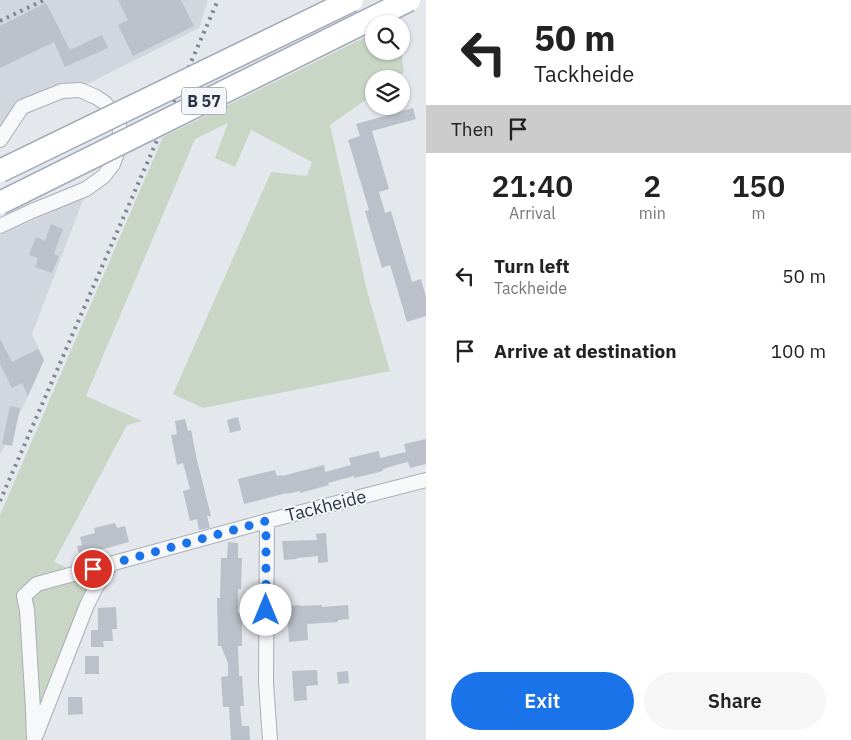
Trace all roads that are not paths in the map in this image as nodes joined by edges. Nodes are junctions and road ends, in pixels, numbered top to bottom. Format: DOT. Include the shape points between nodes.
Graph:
graph roads {
  1 [pos="352,0"];
  2 [pos="409,0"];
  3 [pos="0,140"];
  4 [pos="0,171"];
  5 [pos="0,203"];
  6 [pos="0,226"];
  7 [pos="426,480"];
  8 [pos="266,521"];
  9 [pos="111,564"];
  10 [pos="34,740"];
  11 [pos="270,740"];
  1 -- 4 [label="main road, B 57, bridge"];
  2 -- 5 [label="main road, B 57, bridge"];
  3 -- 6 [label="street" via="22,107 62,91 80,90 105,103 118,120 120,130 119,147 104,176 86,188"];
  7 -- 8 [label="street, Tackheide"];
  8 -- 9 [label="street, Tackheide"];
  8 -- 11 [label="street" via="266,682"];
  9 -- 10 [label="street, Tackheide" via="87,605"];
  9 -- 10 [label="street, Tackheide" via="38,584 24,596"];
}
